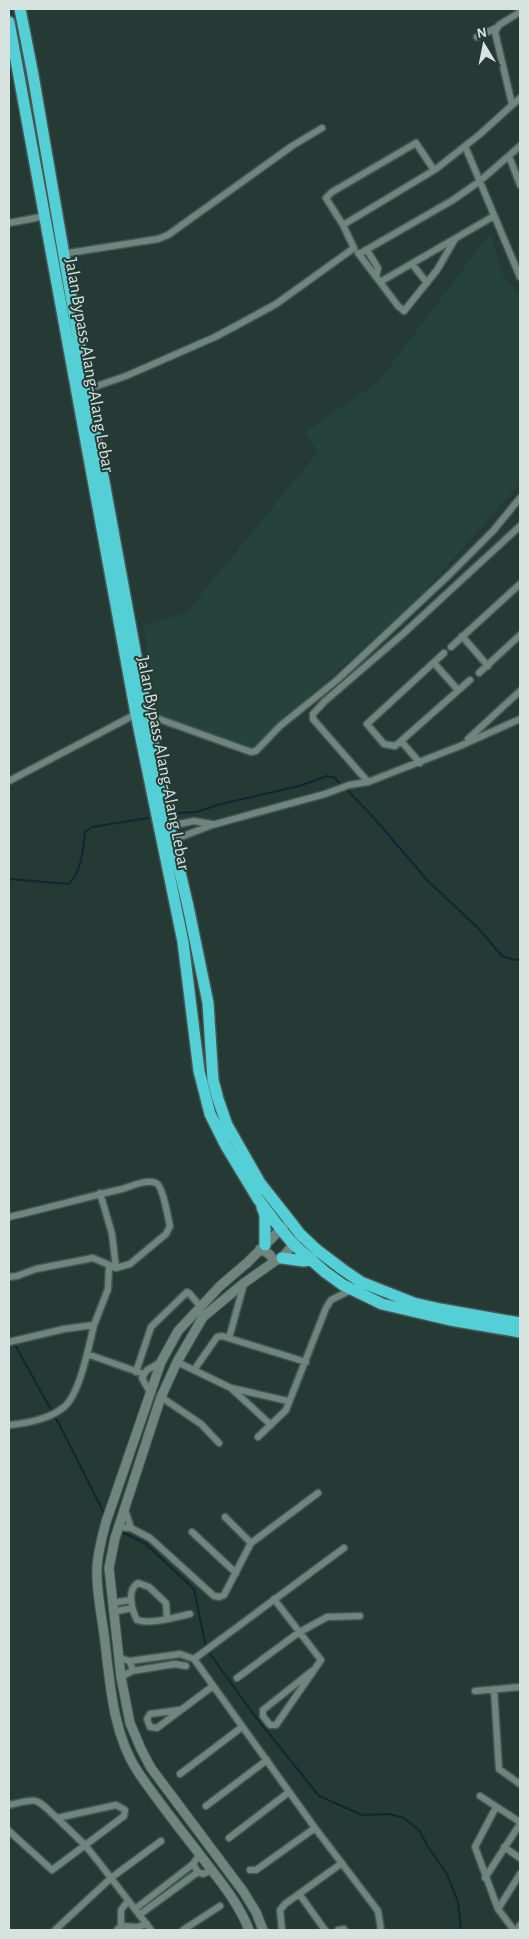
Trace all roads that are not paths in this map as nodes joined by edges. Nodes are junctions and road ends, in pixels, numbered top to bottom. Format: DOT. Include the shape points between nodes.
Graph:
graph roads {
  1 [pos="20,9"];
  2 [pos="520,12"];
  3 [pos="9,22"];
  4 [pos="496,28"];
  5 [pos="477,37"];
  6 [pos="520,98"];
  7 [pos="512,104"];
  8 [pos="322,128"];
  9 [pos="465,146"];
  10 [pos="520,146"];
  11 [pos="508,156"];
  12 [pos="434,170"];
  13 [pos="480,181"];
  14 [pos="520,185"];
  15 [pos="46,216"];
  16 [pos="494,216"];
  17 [pos="9,223"];
  18 [pos="343,225"];
  19 [pos="456,238"];
  20 [pos="354,248"];
  21 [pos="368,250"];
  22 [pos="62,254"];
  23 [pos="359,254"];
  24 [pos="412,264"];
  25 [pos="518,268"];
  26 [pos="520,277"];
  27 [pos="378,280"];
  28 [pos="427,283"];
  29 [pos="82,390"];
  30 [pos="520,498"];
  31 [pos="520,526"];
  32 [pos="520,584"];
  33 [pos="520,635"];
  34 [pos="462,636"];
  35 [pos="452,647"];
  36 [pos="444,653"];
  37 [pos="434,663"];
  38 [pos="488,666"];
  39 [pos="479,673"];
  40 [pos="470,680"];
  41 [pos="458,690"];
  42 [pos="520,691"];
  43 [pos="136,714"];
  44 [pos="149,719"];
  45 [pos="520,720"];
  46 [pos="401,742"];
  47 [pos="460,746"];
  48 [pos="420,763"];
  49 [pos="9,782"];
  50 [pos="368,782"];
  51 [pos="163,818"];
  52 [pos="212,825"];
  53 [pos="173,840"];
  54 [pos="100,1193"];
  55 [pos="258,1199"];
  56 [pos="9,1217"];
  57 [pos="285,1225"];
  58 [pos="298,1240"];
  59 [pos="263,1247"];
  60 [pos="279,1259"];
  61 [pos="312,1260"];
  62 [pos="112,1267"];
  63 [pos="9,1277"];
  64 [pos="244,1283"];
  65 [pos="351,1290"];
  66 [pos="200,1306"];
  67 [pos="520,1323"];
  68 [pos="94,1325"];
  69 [pos="520,1332"];
  70 [pos="229,1338"];
  71 [pos="9,1342"];
  72 [pos="87,1354"];
  73 [pos="161,1362"];
  74 [pos="176,1362"];
  75 [pos="306,1362"];
  76 [pos="194,1370"];
  77 [pos="136,1372"];
  78 [pos="144,1374"];
  79 [pos="231,1388"];
  80 [pos="150,1392"];
  81 [pos="160,1397"];
  82 [pos="288,1401"];
  83 [pos="9,1425"];
  84 [pos="270,1425"];
  85 [pos="258,1437"];
  86 [pos="220,1444"];
  87 [pos="130,1454"];
  88 [pos="140,1459"];
  89 [pos="126,1466"];
  90 [pos="137,1471"];
  91 [pos="318,1493"];
  92 [pos="125,1510"];
  93 [pos="225,1517"];
  94 [pos="131,1528"];
  95 [pos="118,1531"];
  96 [pos="192,1532"];
  97 [pos="251,1543"];
  98 [pos="344,1548"];
  99 [pos="236,1573"];
  100 [pos="274,1599"];
  101 [pos="131,1600"];
  102 [pos="112,1608"];
  103 [pos="132,1608"];
  104 [pos="190,1614"];
  105 [pos="360,1616"];
  106 [pos="168,1619"];
  107 [pos="298,1633"];
  108 [pos="173,1654"];
  109 [pos="194,1658"];
  110 [pos="119,1659"];
  111 [pos="130,1661"];
  112 [pos="175,1664"];
  113 [pos="186,1666"];
  114 [pos="132,1671"];
  115 [pos="312,1671"];
  116 [pos="121,1677"];
  117 [pos="237,1678"];
  118 [pos="213,1686"];
  119 [pos="520,1687"];
  120 [pos="494,1689"];
  121 [pos="475,1691"];
  122 [pos="179,1710"];
  123 [pos="242,1727"];
  124 [pos="267,1760"];
  125 [pos="180,1774"];
  126 [pos="520,1784"];
  127 [pos="289,1792"];
  128 [pos="480,1796"];
  129 [pos="9,1805"];
  130 [pos="206,1806"];
  131 [pos="496,1807"];
  132 [pos="57,1818"];
  133 [pos="520,1820"];
  134 [pos="314,1828"];
  135 [pos="9,1831"];
  136 [pos="229,1838"];
  137 [pos="161,1841"];
  138 [pos="85,1845"];
  139 [pos="504,1847"];
  140 [pos="200,1854"];
  141 [pos="520,1858"];
  142 [pos="342,1863"];
  143 [pos="193,1864"];
  144 [pos="212,1870"];
  145 [pos="250,1870"];
  146 [pos="198,1872"];
  147 [pos="520,1874"];
  148 [pos="111,1878"];
  149 [pos="485,1878"];
  150 [pos="243,1891"];
  151 [pos="300,1895"];
  152 [pos="232,1899"];
  153 [pos="128,1901"];
  154 [pos="220,1906"];
  155 [pos="498,1910"];
  156 [pos="137,1912"];
  157 [pos="520,1925"];
  158 [pos="149,1927"];
  159 [pos="119,1928"];
  160 [pos="55,1930"];
  161 [pos="183,1930"];
  162 [pos="248,1930"];
  163 [pos="263,1930"];
  164 [pos="282,1930"];
  165 [pos="325,1930"];
  166 [pos="381,1930"];
  167 [pos="515,1930"];
  1 -- 22 [label="highway, Jalan Bypass Alang-Alang Lebar"];
  2 -- 4 [label="street"];
  3 -- 15 [label="highway, Jalan Bypass Alang-Alang Lebar"];
  4 -- 5 [label="street"];
  4 -- 7 [label="street"];
  6 -- 7 [label="street"];
  7 -- 9 [label="street"];
  8 -- 22 [label="street" via="168,235"];
  9 -- 12 [label="street"];
  9 -- 13 [label="street"];
  10 -- 11 [label="street"];
  11 -- 13 [label="street"];
  11 -- 14 [label="street"];
  12 -- 18 [label="street"];
  12 -- 18 [label="street" via="416,143 332,192 326,198"];
  13 -- 16 [label="street"];
  13 -- 21 [label="street"];
  15 -- 17 [label="street"];
  15 -- 29 [label="highway, Jalan Bypass Alang-Alang Lebar"];
  16 -- 19 [label="street"];
  16 -- 25 [label="street"];
  18 -- 20 [label="street"];
  19 -- 24 [label="street"];
  19 -- 28 [label="street"];
  20 -- 23 [label="street"];
  20 -- 29 [label="street" via="251,318 142,369"];
  21 -- 23 [label="street"];
  21 -- 27 [label="street" via="378,268"];
  22 -- 29 [label="highway, Jalan Bypass Alang-Alang Lebar"];
  23 -- 27 [label="street"];
  24 -- 27 [label="street"];
  24 -- 28 [label="street"];
  25 -- 26 [label="street"];
  27 -- 28 [label="street" via="404,311"];
  29 -- 43 [label="highway, Jalan Bypass Alang-Alang Lebar"];
  29 -- 44 [label="highway, Jalan Bypass Alang-Alang Lebar"];
  30 -- 44 [label="street" via="450,574 256,751 251,752 159,719"];
  31 -- 50 [label="street" via="314,714 313,719"];
  32 -- 34 [label="street"];
  33 -- 38 [label="street"];
  34 -- 35 [label="street"];
  34 -- 38 [label="street"];
  36 -- 37 [label="street"];
  37 -- 41 [label="street"];
  37 -- 46 [label="street" via="367,724 384,744 394,746"];
  38 -- 39 [label="street"];
  40 -- 41 [label="street"];
  41 -- 46 [label="street"];
  42 -- 47 [label="street"];
  43 -- 49 [label="street"];
  43 -- 51 [label="highway, Jalan Bypass Alang-Alang Lebar"];
  44 -- 51 [label="highway, Jalan Bypass Alang-Alang Lebar"];
  45 -- 47 [label="street"];
  46 -- 48 [label="street"];
  47 -- 48 [label="street"];
  48 -- 50 [label="street"];
  50 -- 52 [label="street" via="349,784 325,794"];
  51 -- 52 [label="street"];
  51 -- 53 [label="highway, Jalan Bypass Alang-Alang Lebar"];
  51 -- 55 [label="highway, Jalan Bypass Alang-Alang Lebar" via="202,1088 210,1114 226,1146"];
  52 -- 53 [label="street"];
  53 -- 57 [label="highway, Jalan Bypass Alang-Alang Lebar" via="208,1003 213,1080 218,1099 227,1125"];
  54 -- 56 [label="street"];
  54 -- 62 [label="street" via="112,1234"];
  54 -- 62 [label="street" via="155,1182 162,1193 170,1226 166,1234 135,1261"];
  55 -- 57 [label="highway, Jalan Bypass Alang-Alang Lebar"];
  55 -- 59 [label="highway" via="265,1215"];
  57 -- 58 [label="highway, Jalan Bypass Alang-Alang Lebar"];
  57 -- 59 [label="street"];
  58 -- 60 [label="street"];
  58 -- 61 [label="highway, Jalan Bypass Alang-Alang Lebar"];
  58 -- 67 [label="highway, Jalan Bypass Alang-Alang Lebar" via="361,1282 389,1294 440,1309"];
  59 -- 60 [label="street"];
  59 -- 66 [label="street"];
  60 -- 61 [label="highway"];
  60 -- 64 [label="street"];
  61 -- 65 [label="highway, Jalan Bypass Alang-Alang Lebar"];
  62 -- 63 [label="street" via="93,1258"];
  62 -- 68 [label="street" via="108,1289"];
  64 -- 70 [label="street"];
  64 -- 74 [label="street" via="202,1318"];
  65 -- 69 [label="highway, Jalan Bypass Alang-Alang Lebar" via="382,1304"];
  65 -- 75 [label="street" via="331,1300 326,1308"];
  66 -- 73 [label="street" via="178,1331"];
  66 -- 77 [label="street" via="186,1292 164,1313 151,1327"];
  68 -- 71 [label="street"];
  68 -- 72 [label="street"];
  70 -- 75 [label="street"];
  70 -- 76 [label="street" via="217,1337"];
  72 -- 77 [label="street"];
  72 -- 83 [label="street" via="74,1394 66,1406 57,1413"];
  73 -- 78 [label="street"];
  73 -- 80 [label="street"];
  74 -- 76 [label="street"];
  74 -- 81 [label="street"];
  75 -- 82 [label="street"];
  76 -- 79 [label="street"];
  77 -- 78 [label="street"];
  78 -- 80 [label="street" via="142,1378"];
  79 -- 82 [label="street"];
  79 -- 84 [label="street"];
  80 -- 87 [label="street"];
  81 -- 86 [label="street" via="202,1424"];
  81 -- 88 [label="street"];
  82 -- 84 [label="street" via="286,1410"];
  84 -- 85 [label="street"];
  87 -- 88 [label="street"];
  87 -- 89 [label="street"];
  88 -- 90 [label="street"];
  89 -- 90 [label="street"];
  89 -- 140 [label="street" via="99,1548 97,1577 118,1728 124,1747 139,1773"];
  90 -- 92 [label="street"];
  91 -- 97 [label="street"];
  92 -- 94 [label="street"];
  92 -- 95 [label="street"];
  93 -- 97 [label="street"];
  94 -- 95 [label="street"];
  94 -- 99 [label="street" via="150,1538 214,1596 224,1595"];
  95 -- 102 [label="street" via="109,1568"];
  96 -- 99 [label="street"];
  97 -- 99 [label="street"];
  98 -- 100 [label="street"];
  100 -- 107 [label="street"];
  100 -- 109 [label="street"];
  101 -- 102 [label="street"];
  101 -- 103 [label="street"];
  101 -- 106 [label="street" via="135,1584 149,1586 166,1603"];
  102 -- 103 [label="street"];
  102 -- 110 [label="street"];
  103 -- 106 [label="street" via="138,1621"];
  104 -- 106 [label="street"];
  105 -- 107 [label="street" via="327,1616"];
  107 -- 115 [label="street" via="321,1660"];
  107 -- 117 [label="street"];
  108 -- 109 [label="street"];
  108 -- 111 [label="street"];
  108 -- 112 [label="street"];
  109 -- 118 [label="street"];
  110 -- 111 [label="street"];
  110 -- 116 [label="street"];
  111 -- 114 [label="street"];
  112 -- 113 [label="street"];
  112 -- 114 [label="street"];
  114 -- 116 [label="street"];
  115 -- 115 [label="street" via="263,1710 263,1716 270,1725 276,1725"];
  116 -- 150 [label="street" via="130,1722 151,1768"];
  118 -- 122 [label="street"];
  118 -- 123 [label="street"];
  119 -- 120 [label="street"];
  120 -- 121 [label="street"];
  120 -- 126 [label="street" via="499,1769"];
  122 -- 122 [label="street" via="150,1714 147,1722 150,1727 157,1728"];
  123 -- 124 [label="street"];
  123 -- 125 [label="street"];
  124 -- 127 [label="street"];
  124 -- 130 [label="street"];
  127 -- 134 [label="street"];
  127 -- 136 [label="street"];
  128 -- 131 [label="street"];
  129 -- 132 [label="street" via="37,1800"];
  131 -- 133 [label="street"];
  131 -- 149 [label="street" via="475,1847"];
  132 -- 138 [label="street"];
  132 -- 138 [label="street" via="116,1805 125,1810 124,1816"];
  133 -- 139 [label="street"];
  134 -- 142 [label="street"];
  134 -- 145 [label="street" via="256,1870"];
  135 -- 138 [label="street" via="52,1870"];
  137 -- 148 [label="street"];
  138 -- 148 [label="street"];
  139 -- 141 [label="street"];
  139 -- 149 [label="street"];
  140 -- 143 [label="street"];
  140 -- 144 [label="street"];
  142 -- 151 [label="street"];
  142 -- 166 [label="street" via="378,1911"];
  143 -- 146 [label="street"];
  143 -- 156 [label="street"];
  144 -- 146 [label="street" via="202,1874"];
  144 -- 152 [label="street"];
  146 -- 156 [label="street"];
  147 -- 155 [label="street"];
  148 -- 153 [label="street"];
  148 -- 160 [label="street"];
  149 -- 155 [label="street"];
  150 -- 152 [label="street"];
  150 -- 163 [label="street"];
  151 -- 164 [label="street" via="280,1910"];
  151 -- 165 [label="street"];
  152 -- 162 [label="street"];
  153 -- 156 [label="street"];
  153 -- 159 [label="street" via="121,1910"];
  154 -- 161 [label="street"];
  155 -- 167 [label="street"];
  156 -- 158 [label="street"];
  157 -- 167 [label="street"];
  158 -- 159 [label="street"];
}
